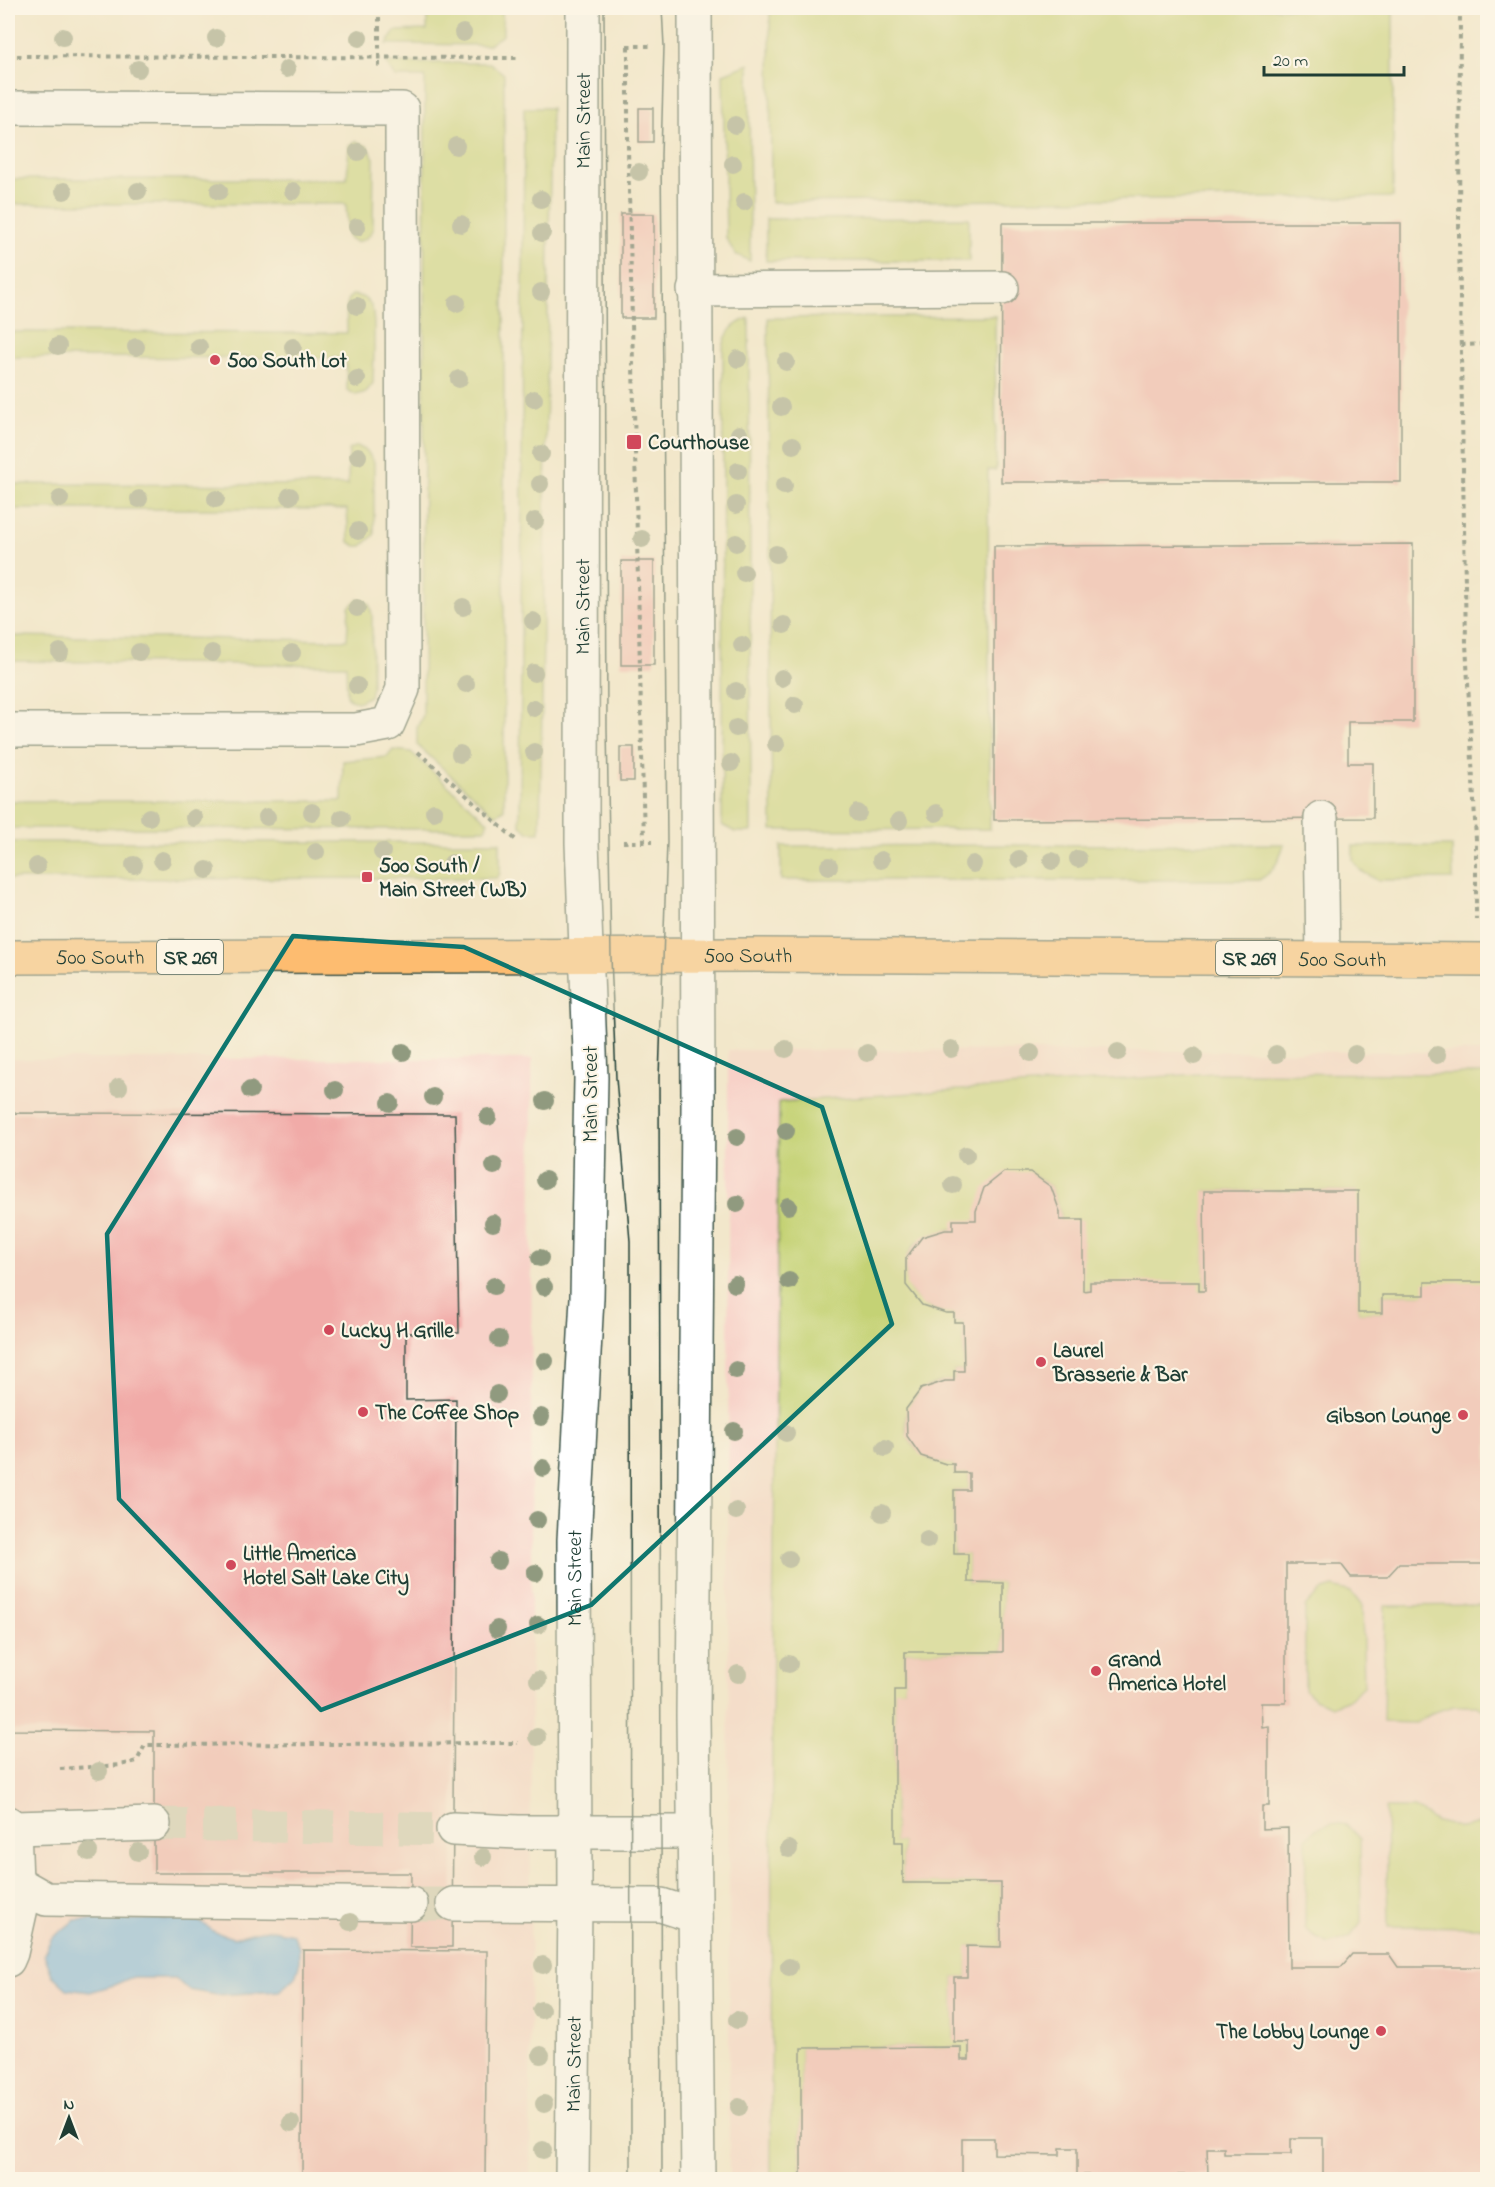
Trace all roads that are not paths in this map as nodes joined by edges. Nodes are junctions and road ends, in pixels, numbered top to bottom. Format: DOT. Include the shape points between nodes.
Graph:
graph roads {
  1 [pos="583,8"];
  2 [pos="695,8"];
  3 [pos="8,108"];
  4 [pos="1002,288"];
  5 [pos="694,290"];
  6 [pos="8,730"];
  7 [pos="1321,818"];
  8 [pos="698,956"];
  9 [pos="8,957"];
  10 [pos="587,957"];
  11 [pos="1323,959"];
  12 [pos="1482,960"];
  13 [pos="154,1824"];
  14 [pos="11,1825"];
  15 [pos="453,1829"];
  16 [pos="575,1832"];
  17 [pos="695,1832"];
  18 [pos="13,1889"];
  19 [pos="411,1904"];
  20 [pos="453,1904"];
  21 [pos="575,1904"];
  22 [pos="695,1916"];
  23 [pos="8,1960"];
  24 [pos="573,2180"];
  25 [pos="698,2180"];
  1 -- 10 [label="street, Main Street" via="581,618"];
  2 -- 5 [label="street"];
  3 -- 6 [label="street" via="402,109 403,689 388,724 356,730"];
  4 -- 5 [label="street"];
  5 -- 8 [label="street"];
  7 -- 11 [label="street"];
  8 -- 10 [label="main road, 500 South / SR 269"];
  8 -- 11 [label="main road, 500 South / SR 269"];
  8 -- 17 [label="street"];
  9 -- 10 [label="main road, 500 South / SR 269"];
  10 -- 16 [label="street, Main Street" via="591,1123 587,1298 574,1540"];
  11 -- 12 [label="main road, 500 South / SR 269"];
  13 -- 14 [label="street"];
  14 -- 18 [label="street"];
  15 -- 16 [label="street"];
  16 -- 17 [label="street"];
  16 -- 21 [label="street, Main Street"];
  17 -- 22 [label="street"];
  18 -- 19 [label="street" via="46,1899"];
  18 -- 23 [label="street" via="21,1908"];
  20 -- 21 [label="street"];
  21 -- 22 [label="street" via="661,1905"];
  21 -- 24 [label="street, Main Street"];
  22 -- 25 [label="street"];
}
